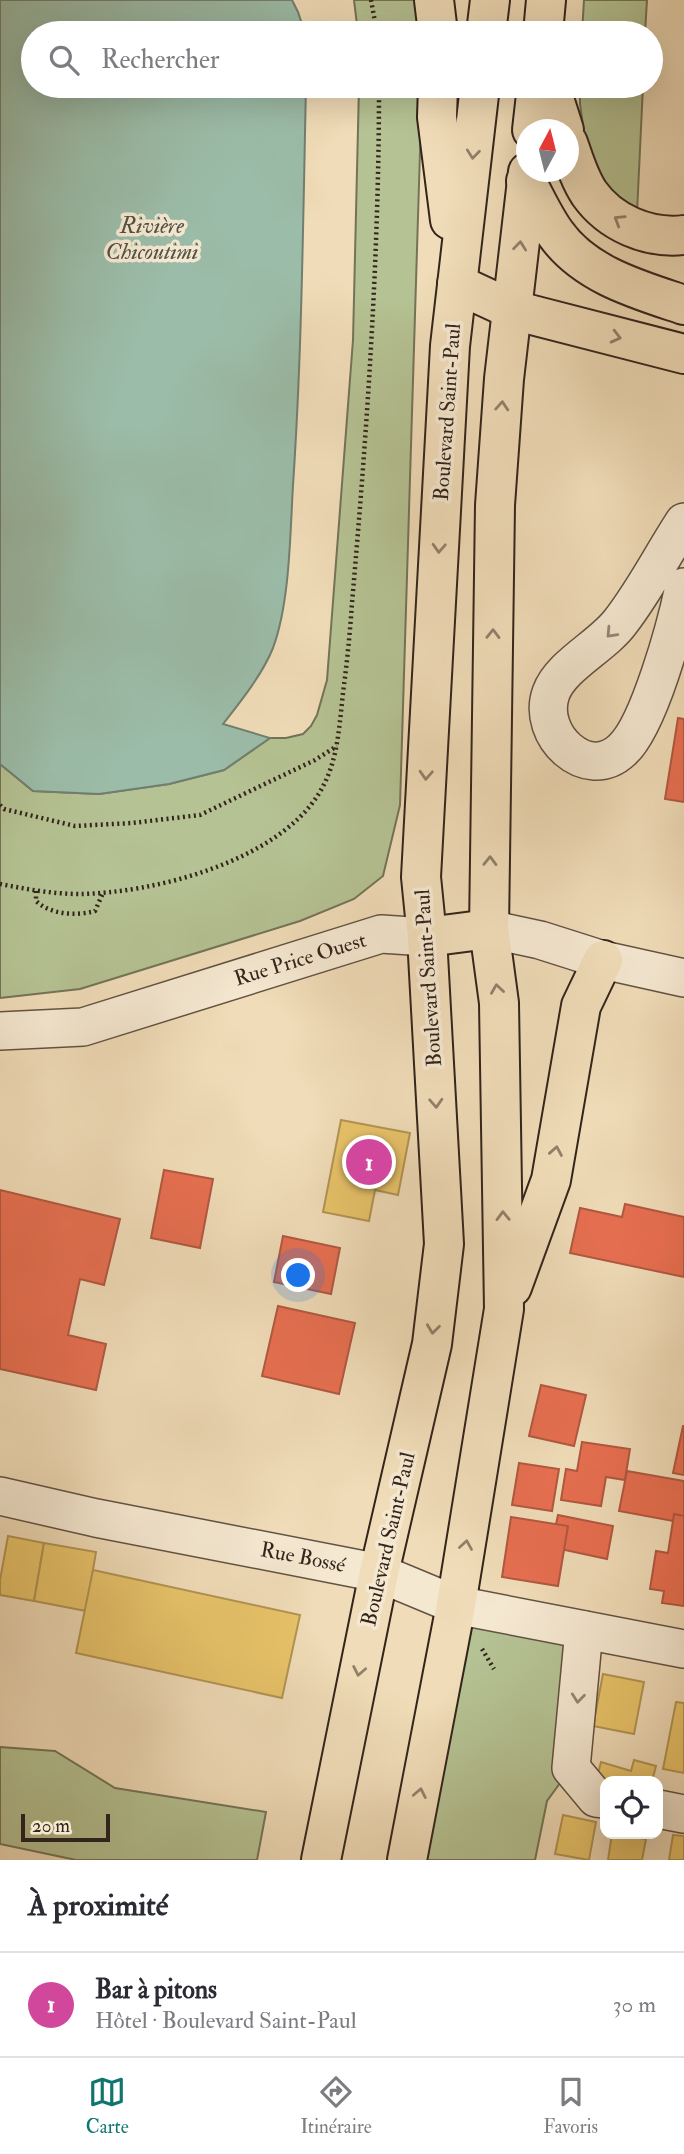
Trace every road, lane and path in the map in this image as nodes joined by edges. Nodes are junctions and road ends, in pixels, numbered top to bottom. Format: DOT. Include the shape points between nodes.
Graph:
graph roads {
  1 [pos="371,0"];
  2 [pos="434,0"];
  3 [pos="490,0"];
  4 [pos="546,0"];
  5 [pos="375,21"];
  6 [pos="437,21"];
  7 [pos="487,21"];
  8 [pos="544,21"];
  9 [pos="379,98"];
  10 [pos="438,98"];
  11 [pos="479,98"];
  12 [pos="536,98"];
  13 [pos="554,98"];
  14 [pos="533,119"];
  15 [pos="560,119"];
  16 [pos="579,171"];
  17 [pos="526,182"];
  18 [pos="530,182"];
  19 [pos="684,236"];
  20 [pos="457,284"];
  21 [pos="684,305"];
  22 [pos="513,310"];
  23 [pos="684,354"];
  24 [pos="684,522"];
  25 [pos="684,587"];
  26 [pos="338,746"];
  27 [pos="0,805"];
  28 [pos="0,884"];
  29 [pos="36,891"];
  30 [pos="103,893"];
  31 [pos="488,929"];
  32 [pos="427,937"];
  33 [pos="603,960"];
  34 [pos="684,978"];
  35 [pos="0,1031"];
  36 [pos="504,1309"];
  37 [pos="0,1496"];
  38 [pos="379,1573"];
  39 [pos="456,1605"];
  40 [pos="584,1630"];
  41 [pos="684,1650"];
  42 [pos="600,1798"];
  43 [pos="663,1810"];
  44 [pos="684,1814"];
  45 [pos="321,1860"];
  46 [pos="407,1860"];
  1 -- 5 [label="path"];
  2 -- 6 [label="main road"];
  3 -- 7 [label="main road"];
  4 -- 8 [label="main road"];
  9 -- 26 [label="path" via="365,452"];
  10 -- 20 [label="main road"];
  11 -- 20 [label="main road, Boulevard Saint-Paul, one-way"];
  12 -- 14 [label="main road"];
  13 -- 15 [label="main road"];
  19 -- 16 [label="main road, one-way" via="645,233 626,224 594,199"];
  22 -- 17 [label="main road, one-way"];
  18 -- 21 [label="main road" via="555,234 584,262 616,280"];
  20 -- 22 [label="main road"];
  20 -- 32 [label="main road, Boulevard Saint-Paul, one-way" via="421,877"];
  22 -- 23 [label="main road, one-way"];
  31 -- 22 [label="main road, one-way" via="495,505"];
  24 -- 25 [label="street, one-way" via="622,621 553,688 549,723 569,751 593,760 607,759 635,737 657,681"];
  26 -- 27 [label="path" via="200,814 75,826"];
  26 -- 30 [label="path" via="319,794 305,812 265,843 193,875"];
  28 -- 29 [label="path"];
  29 -- 30 [label="path"];
  29 -- 30 [label="path" via="36,901 48,910 82,914 99,906"];
  31 -- 32 [label="main road, Rue Price Ouest"];
  31 -- 33 [label="street, Rue Price Ouest"];
  36 -- 31 [label="main road, one-way" via="499,1003"];
  32 -- 35 [label="street, Rue Price Ouest" via="381,934 83,1027"];
  32 -- 38 [label="main road, Boulevard Saint-Paul, one-way" via="444,1244 432,1344"];
  33 -- 34 [label="street, Rue Price Ouest"];
  36 -- 33 [label="main road, one-way" via="551,1180 582,1006"];
  39 -- 36 [label="main road, one-way"];
  37 -- 38 [label="street, Rue Bossé"];
  38 -- 39 [label="street, Rue Bossé"];
  38 -- 45 [label="main road, Boulevard Saint-Paul, one-way"];
  39 -- 40 [label="street, Rue Bossé"];
  46 -- 39 [label="main road, one-way"];
  40 -- 41 [label="street, Rue Bossé"];
  40 -- 42 [label="street, one-way" via="571,1768"];
  43 -- 44 [label="street"];
}
